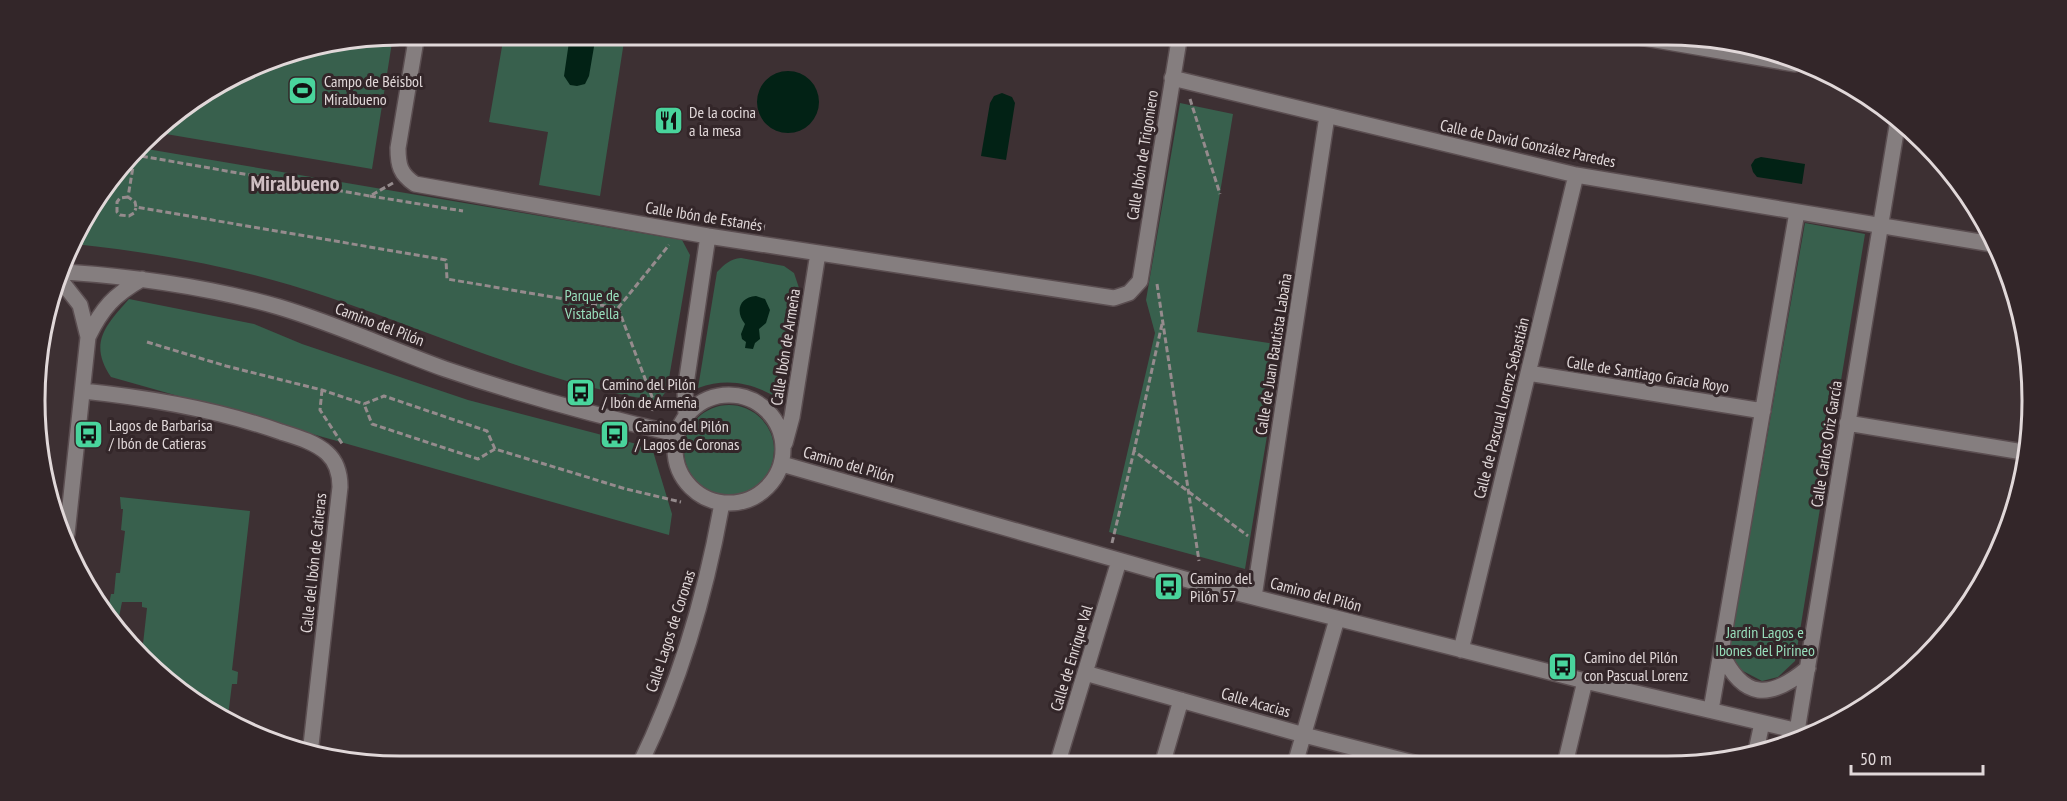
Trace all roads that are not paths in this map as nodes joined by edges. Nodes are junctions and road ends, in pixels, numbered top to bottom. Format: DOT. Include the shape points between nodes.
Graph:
graph roads {
  1 [pos="415,45"];
  2 [pos="1178,45"];
  3 [pos="1692,46"];
  4 [pos="1763,58"];
  5 [pos="1172,78"];
  6 [pos="1327,116"];
  7 [pos="1896,129"];
  8 [pos="1576,175"];
  9 [pos="1797,212"];
  10 [pos="1880,225"];
  11 [pos="708,236"];
  12 [pos="1985,243"];
  13 [pos="818,253"];
  14 [pos="69,272"];
  15 [pos="142,279"];
  16 [pos="1140,281"];
  17 [pos="64,285"];
  18 [pos="88,337"];
  19 [pos="1528,373"];
  20 [pos="83,391"];
  21 [pos="1762,411"];
  22 [pos="686,415"];
  23 [pos="1847,423"];
  24 [pos="676,434"];
  25 [pos="784,446"];
  26 [pos="2018,451"];
  27 [pos="782,464"];
  28 [pos="722,503"];
  29 [pos="68,526"];
  30 [pos="1114,559"];
  31 [pos="1254,597"];
  32 [pos="1337,619"];
  33 [pos="1461,650"];
  34 [pos="1721,652"];
  35 [pos="1808,668"];
  36 [pos="1085,673"];
  37 [pos="1585,681"];
  38 [pos="1180,700"];
  39 [pos="1711,710"];
  40 [pos="1762,723"];
  41 [pos="1804,728"];
  42 [pos="1798,731"];
  43 [pos="1304,735"];
  44 [pos="1757,744"];
  45 [pos="311,745"];
  46 [pos="644,756"];
  47 [pos="1060,756"];
  48 [pos="1164,756"];
  49 [pos="1297,756"];
  50 [pos="1387,756"];
  51 [pos="1566,756"];
  1 -- 11 [label="street, Calle Ibón de Estanés" via="398,148 398,164 404,177 428,187"];
  2 -- 5 [label="street, Calle Ibón de Trigoniero"];
  3 -- 4 [label="street"];
  5 -- 6 [label="street, Calle de David González Paredes"];
  5 -- 16 [label="street, Calle Ibón de Trigoniero"];
  6 -- 8 [label="street, Calle de David González Paredes"];
  6 -- 31 [label="street, Calle de Juan Bautista Labaña"];
  7 -- 10 [label="street"];
  8 -- 9 [label="street, Calle de David González Paredes"];
  8 -- 19 [label="street, Calle de Pascual Lorenz Sebastián"];
  9 -- 10 [label="street, Calle de David González Paredes"];
  9 -- 21 [label="street"];
  10 -- 12 [label="street, Calle de David González Paredes"];
  10 -- 23 [label="street, Calle Carlos Oriz García"];
  11 -- 13 [label="street, Calle Ibón de Estanés"];
  11 -- 22 [label="street" via="685,391"];
  13 -- 16 [label="street, Calle Ibón de Estanés" via="1114,298 1129,293"];
  13 -- 25 [label="street, Calle Ibón de Armeña"];
  14 -- 15 [label="street, Camino del Pilón"];
  15 -- 18 [label="street" via="104,308"];
  15 -- 24 [label="street, Camino del Pilón" via="202,288 280,307 483,381"];
  17 -- 18 [label="street" via="80,305"];
  18 -- 20 [label="street"];
  19 -- 21 [label="street, Calle de Santiago Gracia Royo"];
  19 -- 33 [label="street, Calle de Pascual Lorenz Sebastián"];
  20 -- 29 [label="street"];
  20 -- 45 [label="street, Calle del Ibón de Catieras" via="194,406 242,419 305,440 333,459 340,487"];
  21 -- 34 [label="street"];
  22 -- 24 [label="street"];
  22 -- 25 [label="street" via="713,396 746,396 772,415"];
  23 -- 26 [label="street"];
  23 -- 35 [label="street, Calle Carlos Oriz García"];
  24 -- 28 [label="street" via="674,452 689,486"];
  25 -- 27 [label="street"];
  27 -- 28 [label="street" via="776,478 759,494 737,503"];
  27 -- 30 [label="street, Camino del Pilón"];
  28 -- 46 [label="street, Calle Lagos de Coronas" via="709,568 683,658"];
  30 -- 31 [label="street, Camino del Pilón"];
  30 -- 36 [label="street, Calle de Enrique Val"];
  31 -- 32 [label="street, Camino del Pilón"];
  32 -- 33 [label="street, Camino del Pilón"];
  32 -- 43 [label="street"];
  33 -- 37 [label="street, Camino del Pilón"];
  34 -- 35 [label="street" via="1733,676 1753,688 1775,689"];
  34 -- 39 [label="street"];
  35 -- 41 [label="street, Calle Carlos Oriz García"];
  36 -- 38 [label="street, Calle Acacias"];
  36 -- 47 [label="street, Calle de Enrique Val"];
  37 -- 39 [label="street, Camino del Pilón"];
  37 -- 51 [label="street"];
  38 -- 43 [label="street, Calle Acacias"];
  38 -- 48 [label="street"];
  39 -- 40 [label="street, Camino del Pilón"];
  40 -- 42 [label="street, Camino del Pilón"];
  40 -- 44 [label="street"];
  43 -- 49 [label="street"];
  43 -- 50 [label="street, Calle Acacias"];
}
